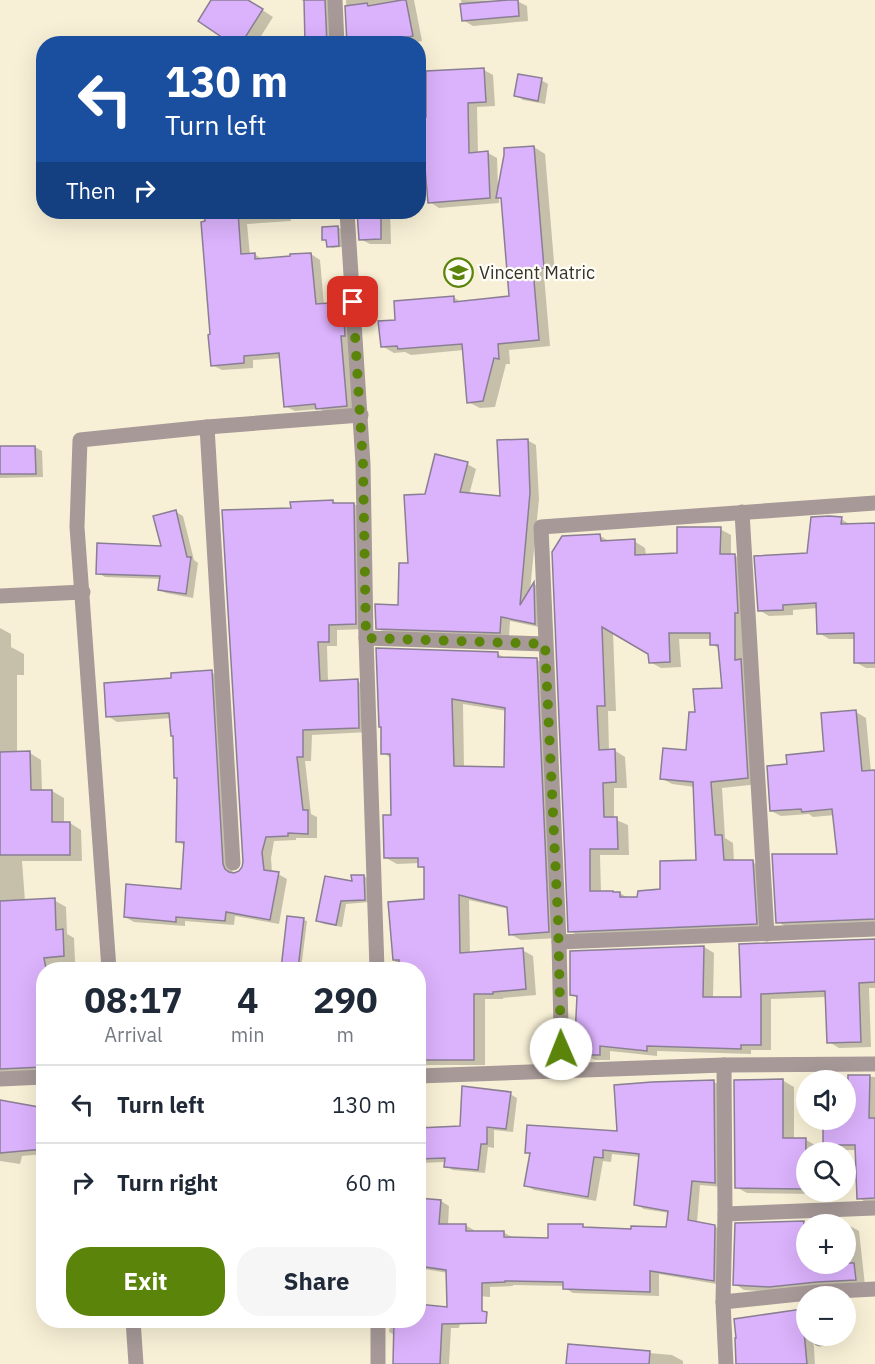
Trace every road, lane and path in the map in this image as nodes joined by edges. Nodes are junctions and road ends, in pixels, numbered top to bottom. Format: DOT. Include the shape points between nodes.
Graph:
graph roads {
  1 [pos="335,0"];
  2 [pos="337,36"];
  3 [pos="347,219"];
  4 [pos="361,415"];
  5 [pos="207,427"];
  6 [pos="875,503"];
  7 [pos="742,512"];
  8 [pos="83,592"];
  9 [pos="0,596"];
  10 [pos="366,638"];
  11 [pos="545,644"];
  12 [pos="233,863"];
  13 [pos="875,929"];
  14 [pos="767,934"];
  15 [pos="559,942"];
  16 [pos="109,962"];
  17 [pos="377,962"];
  18 [pos="875,1064"];
  19 [pos="724,1065"];
  20 [pos="562,1071"];
  21 [pos="426,1076"];
  22 [pos="36,1077"];
  23 [pos="0,1079"];
  24 [pos="875,1208"];
  25 [pos="725,1214"];
  26 [pos="875,1289"];
  27 [pos="856,1291"];
  28 [pos="796,1296"];
  29 [pos="723,1302"];
  30 [pos="134,1328"];
  31 [pos="378,1328"];
  32 [pos="136,1364"];
  33 [pos="378,1364"];
  34 [pos="726,1364"];
  1 -- 2 [label="street"];
  3 -- 4 [label="street"];
  4 -- 5 [label="street"];
  4 -- 10 [label="street"];
  5 -- 8 [label="street" via="80,440 77,527"];
  5 -- 12 [label="street"];
  6 -- 7 [label="street"];
  7 -- 11 [label="street" via="541,527"];
  7 -- 14 [label="street"];
  8 -- 9 [label="street"];
  8 -- 16 [label="street"];
  10 -- 11 [label="street"];
  10 -- 17 [label="street"];
  11 -- 15 [label="street"];
  13 -- 14 [label="street"];
  14 -- 15 [label="street"];
  15 -- 20 [label="street"];
  18 -- 19 [label="street"];
  19 -- 20 [label="street"];
  19 -- 25 [label="street"];
  20 -- 21 [label="street"];
  22 -- 23 [label="street"];
  24 -- 25 [label="street"];
  25 -- 29 [label="street"];
  26 -- 27 [label="street"];
  28 -- 29 [label="street"];
  29 -- 34 [label="street"];
  30 -- 32 [label="street"];
  31 -- 33 [label="street"];
}
